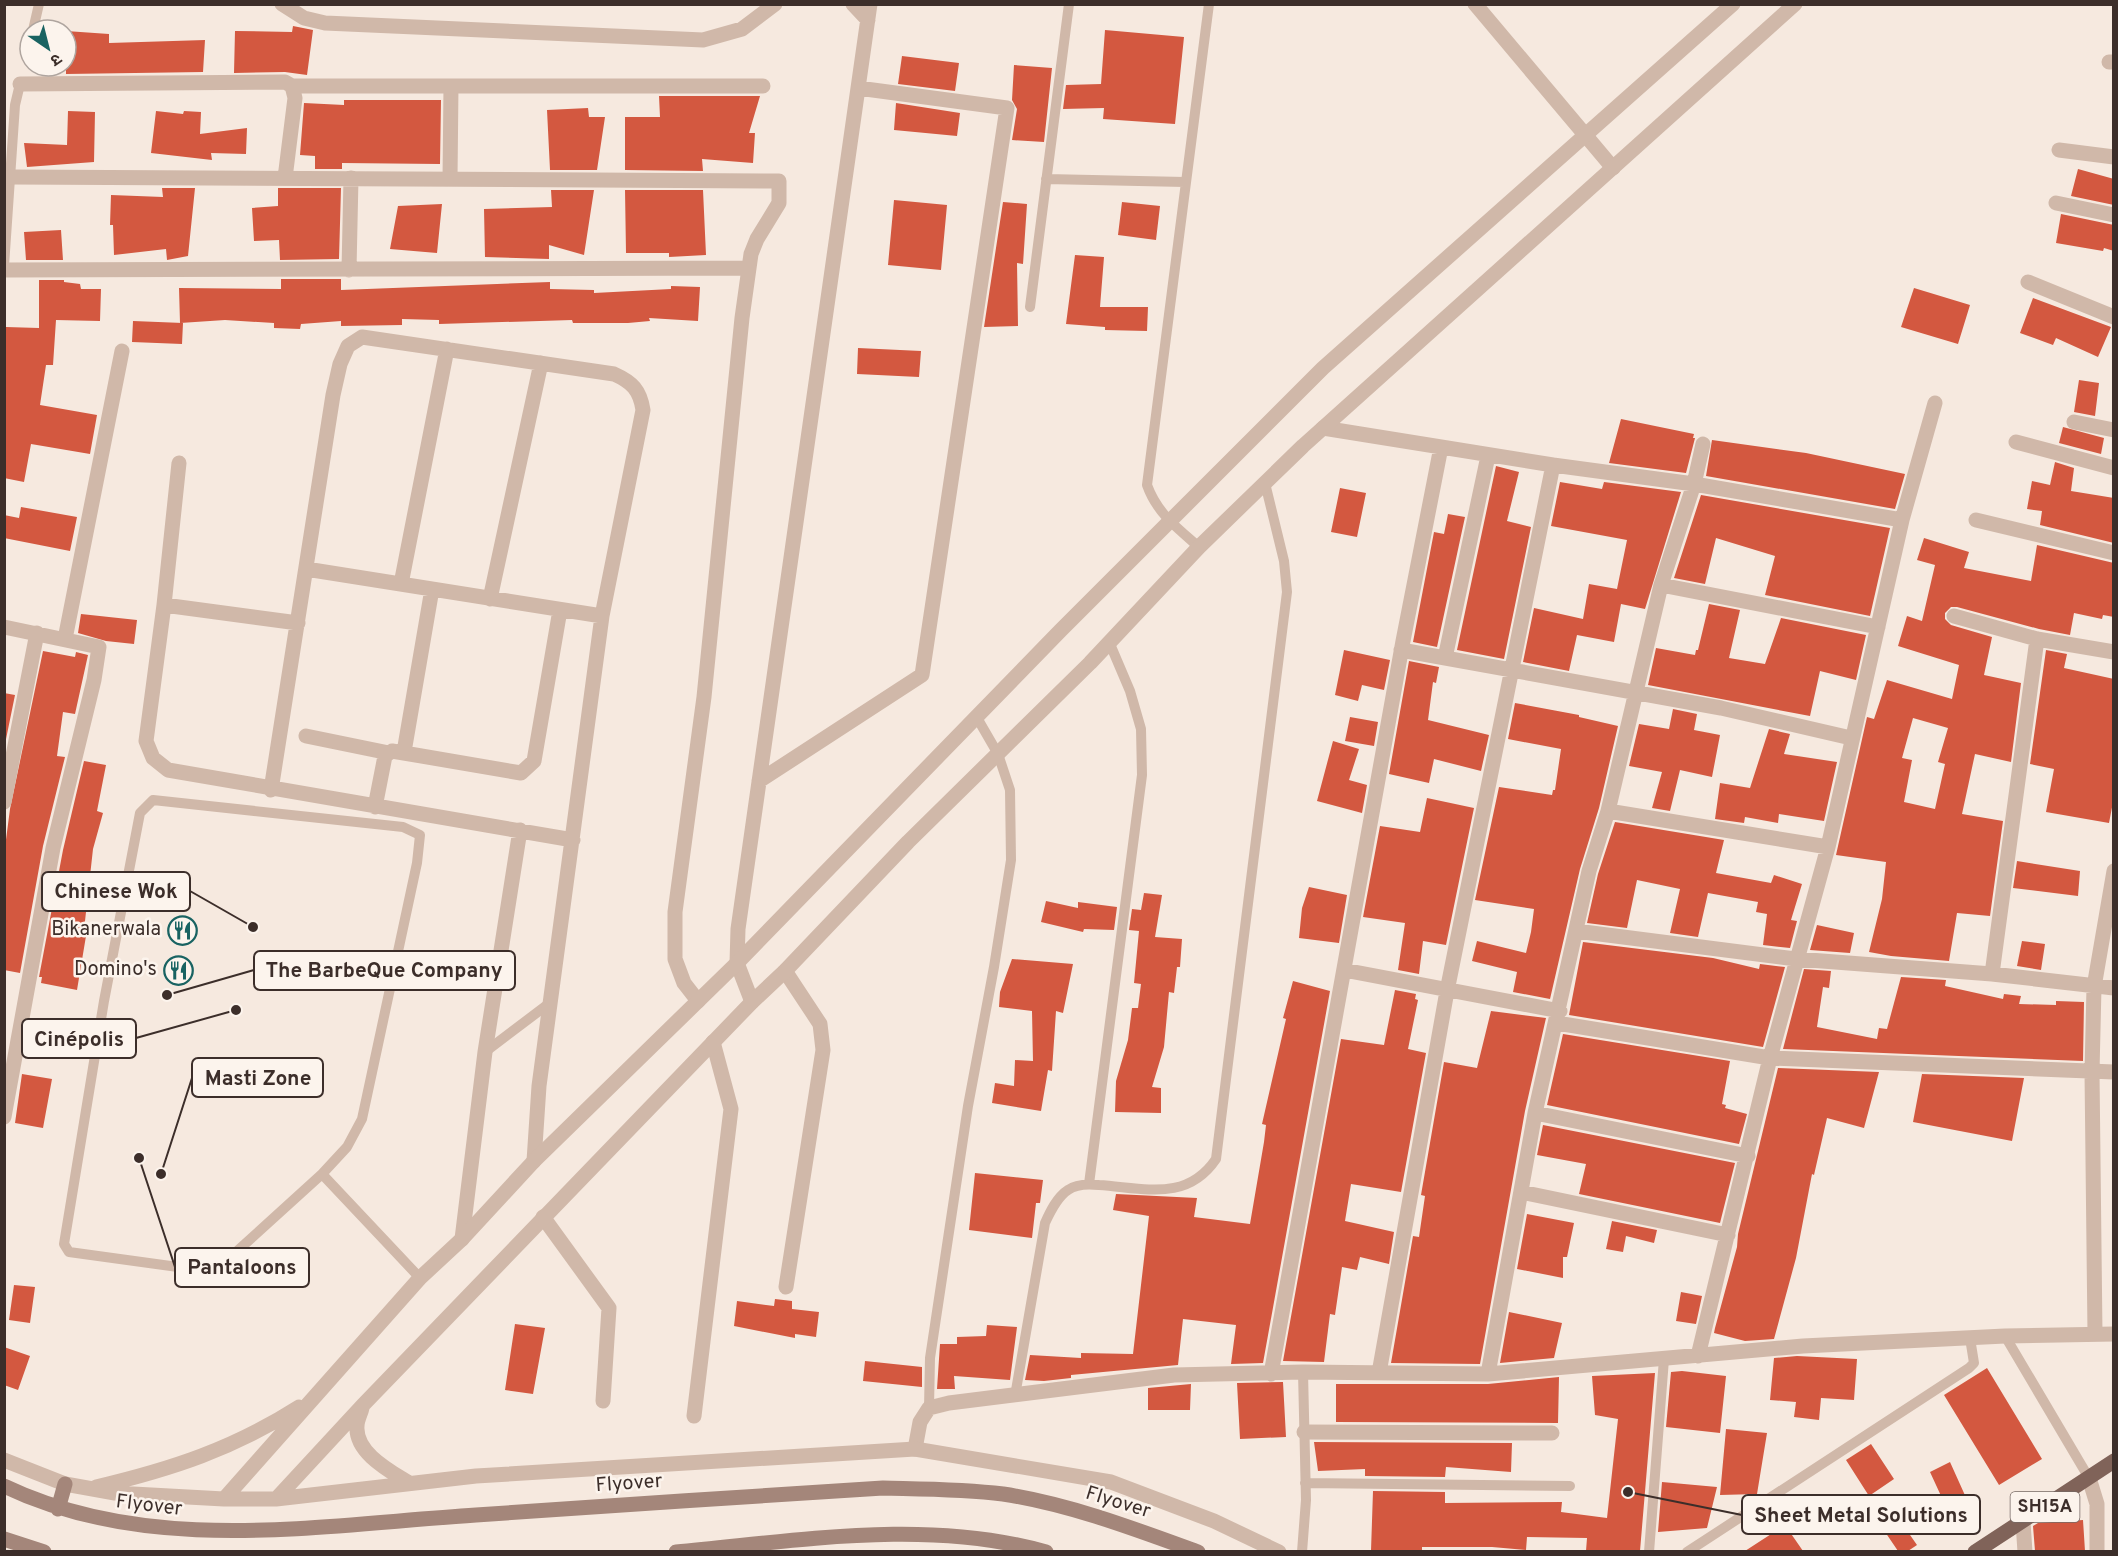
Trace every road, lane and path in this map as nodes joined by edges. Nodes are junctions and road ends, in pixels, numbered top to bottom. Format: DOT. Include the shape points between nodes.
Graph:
graph roads {
  1 [pos="282,4"];
  2 [pos="775,4"];
  3 [pos="853,4"];
  4 [pos="1070,4"];
  5 [pos="1209,4"];
  6 [pos="1475,4"];
  7 [pos="1733,4"];
  8 [pos="1796,4"];
  9 [pos="869,12"];
  10 [pos="20,84"];
  11 [pos="292,86"];
  12 [pos="451,86"];
  13 [pos="763,86"];
  14 [pos="858,88"];
  15 [pos="1584,136"];
  16 [pos="2059,150"];
  17 [pos="2114,157"];
  18 [pos="1613,168"];
  19 [pos="11,177"];
  20 [pos="285,177"];
  21 [pos="351,178"];
  22 [pos="450,179"];
  23 [pos="1046,179"];
  24 [pos="1185,182"];
  25 [pos="2056,202"];
  26 [pos="2114,215"];
  27 [pos="4,268"];
  28 [pos="749,268"];
  29 [pos="349,270"];
  30 [pos="2028,282"];
  31 [pos="1029,307"];
  32 [pos="2114,317"];
  33 [pos="447,350"];
  34 [pos="122,351"];
  35 [pos="541,363"];
  36 [pos="1935,403"];
  37 [pos="2074,422"];
  38 [pos="1323,428"];
  39 [pos="2114,430"];
  40 [pos="2016,442"];
  41 [pos="1703,444"];
  42 [pos="1441,447"];
  43 [pos="1488,456"];
  44 [pos="179,463"];
  45 [pos="1553,465"];
  46 [pos="2114,468"];
  47 [pos="1265,483"];
  48 [pos="1694,484"];
  49 [pos="1902,520"];
  50 [pos="1976,520"];
  51 [pos="1169,521"];
  52 [pos="1199,547"];
  53 [pos="2114,553"];
  54 [pos="306,569"];
  55 [pos="400,584"];
  56 [pos="1661,585"];
  57 [pos="432,589"];
  58 [pos="490,599"];
  59 [pos="164,605"];
  60 [pos="560,610"];
  61 [pos="602,616"];
  62 [pos="1954,616"];
  63 [pos="298,623"];
  64 [pos="4,627"];
  65 [pos="1878,627"];
  66 [pos="37,633"];
  67 [pos="65,639"];
  68 [pos="2037,639"];
  69 [pos="1110,644"];
  70 [pos="1401,650"];
  71 [pos="2114,652"];
  72 [pos="1444,658"];
  73 [pos="1512,671"];
  74 [pos="1634,694"];
  75 [pos="976,716"];
  76 [pos="306,736"];
  77 [pos="1851,738"];
  78 [pos="396,753"];
  79 [pos="998,754"];
  80 [pos="759,781"];
  81 [pos="271,790"];
  82 [pos="4,802"];
  83 [pos="375,807"];
  84 [pos="1608,811"];
  85 [pos="520,830"];
  86 [pos="573,840"];
  87 [pos="1828,846"];
  88 [pos="2114,871"];
  89 [pos="1576,931"];
  90 [pos="1796,958"];
  91 [pos="736,963"];
  92 [pos="1344,970"];
  93 [pos="785,971"];
  94 [pos="1992,974"];
  95 [pos="2094,987"];
  96 [pos="2114,988"];
  97 [pos="1448,991"];
  98 [pos="698,1001"];
  99 [pos="551,1002"];
  100 [pos="752,1002"];
  101 [pos="1558,1017"];
  102 [pos="713,1042"];
  103 [pos="485,1052"];
  104 [pos="1770,1058"];
  105 [pos="2092,1072"];
  106 [pos="2114,1072"];
  107 [pos="1535,1113"];
  108 [pos="4,1117"];
  109 [pos="1748,1156"];
  110 [pos="534,1161"];
  111 [pos="322,1174"];
  112 [pos="1089,1184"];
  113 [pos="1521,1192"];
  114 [pos="543,1217"];
  115 [pos="1728,1234"];
  116 [pos="462,1239"];
  117 [pos="420,1278"];
  118 [pos="786,1287"];
  119 [pos="2095,1334"];
  120 [pos="2114,1334"];
  121 [pos="2005,1336"];
  122 [pos="1970,1338"];
  123 [pos="1698,1356"];
  124 [pos="1664,1359"];
  125 [pos="1303,1372"];
  126 [pos="1379,1373"];
  127 [pos="1271,1374"];
  128 [pos="1488,1374"];
  129 [pos="1015,1396"];
  130 [pos="315,1397"];
  131 [pos="603,1401"];
  132 [pos="363,1405"];
  133 [pos="929,1407"];
  134 [pos="694,1416"];
  135 [pos="1304,1432"];
  136 [pos="1552,1433"];
  137 [pos="915,1449"];
  138 [pos="4,1460"];
  139 [pos="2114,1461"];
  140 [pos="2089,1478"];
  141 [pos="1305,1483"];
  142 [pos="65,1484"];
  143 [pos="409,1484"];
  144 [pos="4,1486"];
  145 [pos="1570,1486"];
  146 [pos="91,1489"];
  147 [pos="224,1499"];
  148 [pos="276,1499"];
  149 [pos="58,1509"];
  150 [pos="2023,1522"];
  151 [pos="4,1539"];
  152 [pos="44,1551"];
  153 [pos="676,1551"];
  154 [pos="1047,1551"];
  155 [pos="1198,1551"];
  156 [pos="1279,1551"];
  157 [pos="1302,1551"];
  158 [pos="1649,1551"];
  159 [pos="1688,1551"];
  160 [pos="1975,1551"];
  161 [pos="2025,1551"];
  162 [pos="2097,1551"];
  1 -- 2 [label="street" via="304,18 325,23 703,40 742,29"];
  3 -- 9 [label="street"];
  4 -- 23 [label="lane"];
  5 -- 24 [label="lane"];
  6 -- 15 [label="street"];
  7 -- 15 [label="street"];
  8 -- 18 [label="street"];
  9 -- 14 [label="street"];
  10 -- 11 [label="street" via="285,82"];
  10 -- 19 [label="lane"];
  11 -- 12 [label="street"];
  11 -- 20 [label="street" via="295,98"];
  12 -- 13 [label="street"];
  12 -- 22 [label="street"];
  14 -- 80 [label="street"];
  14 -- 80 [label="street" via="1007,108 922,675"];
  15 -- 18 [label="street"];
  15 -- 51 [label="street" via="1323,368"];
  16 -- 17 [label="street"];
  18 -- 38 [label="street"];
  19 -- 20 [label="street"];
  19 -- 27 [label="lane"];
  20 -- 21 [label="street"];
  21 -- 22 [label="street"];
  21 -- 29 [label="street"];
  22 -- 28 [label="street" via="779,181 779,203 757,239"];
  23 -- 24 [label="lane"];
  23 -- 31 [label="lane"];
  24 -- 51 [label="lane" via="1147,485 1154,503"];
  25 -- 26 [label="street"];
  27 -- 29 [label="street"];
  28 -- 29 [label="street"];
  28 -- 98 [label="street" via="704,697 675,912 675,959 684,983"];
  30 -- 32 [label="street"];
  33 -- 35 [label="street"];
  33 -- 54 [label="street" via="362,337 348,346 333,395"];
  33 -- 55 [label="street"];
  34 -- 67 [label="street"];
  35 -- 58 [label="street"];
  35 -- 61 [label="street" via="614,374 629,380 641,398 643,410"];
  36 -- 49 [label="street"];
  37 -- 39 [label="street"];
  38 -- 42 [label="street"];
  38 -- 47 [label="street"];
  40 -- 46 [label="street"];
  41 -- 48 [label="street"];
  42 -- 43 [label="street"];
  42 -- 70 [label="street"];
  43 -- 45 [label="street"];
  43 -- 72 [label="street"];
  44 -- 59 [label="street"];
  45 -- 48 [label="street"];
  45 -- 73 [label="street"];
  47 -- 52 [label="street"];
  47 -- 112 [label="lane" via="1284,561 1287,592 1216,1159 1207,1173 1175,1190"];
  48 -- 49 [label="street"];
  48 -- 56 [label="street"];
  49 -- 65 [label="street"];
  50 -- 53 [label="street"];
  51 -- 52 [label="lane"];
  51 -- 75 [label="street"];
  52 -- 69 [label="street"];
  54 -- 55 [label="street"];
  54 -- 63 [label="street"];
  55 -- 57 [label="street"];
  56 -- 65 [label="street"];
  56 -- 74 [label="street"];
  57 -- 58 [label="street"];
  57 -- 78 [label="street"];
  58 -- 60 [label="street"];
  59 -- 63 [label="street"];
  59 -- 81 [label="street" via="146,741 153,758 168,771"];
  60 -- 61 [label="street"];
  60 -- 78 [label="street" via="534,761 528,770 522,773"];
  61 -- 86 [label="street"];
  62 -- 68 [label="street"];
  63 -- 81 [label="street"];
  64 -- 66 [label="street"];
  65 -- 77 [label="street"];
  66 -- 67 [label="street"];
  66 -- 82 [label="street"];
  67 -- 108 [label="street" via="99,647 53,848"];
  68 -- 71 [label="street"];
  68 -- 94 [label="street"];
  69 -- 79 [label="street"];
  69 -- 112 [label="lane" via="1141,729 1142,775"];
  70 -- 72 [label="street"];
  70 -- 92 [label="street"];
  72 -- 73 [label="street"];
  73 -- 74 [label="street"];
  73 -- 97 [label="street"];
  74 -- 77 [label="street" via="1721,708"];
  74 -- 84 [label="street"];
  75 -- 79 [label="lane"];
  75 -- 91 [label="street"];
  76 -- 78 [label="street"];
  77 -- 87 [label="street"];
  78 -- 83 [label="street" via="385,756"];
  79 -- 93 [label="street"];
  79 -- 133 [label="lane" via="1010,790 1011,860 930,1358"];
  80 -- 91 [label="street"];
  81 -- 83 [label="street"];
  83 -- 85 [label="street"];
  84 -- 87 [label="street"];
  84 -- 89 [label="street"];
  85 -- 86 [label="street"];
  85 -- 103 [label="street"];
  86 -- 99 [label="street"];
  87 -- 90 [label="street"];
  88 -- 95 [label="street"];
  89 -- 90 [label="street"];
  89 -- 101 [label="street"];
  90 -- 94 [label="street"];
  90 -- 104 [label="street"];
  91 -- 98 [label="street"];
  91 -- 100 [label="street"];
  92 -- 97 [label="street"];
  92 -- 127 [label="street"];
  93 -- 100 [label="street"];
  93 -- 118 [label="street" via="820,1024 823,1050"];
  94 -- 95 [label="street"];
  95 -- 96 [label="street"];
  95 -- 105 [label="street"];
  97 -- 101 [label="street"];
  97 -- 126 [label="street"];
  98 -- 110 [label="street"];
  99 -- 103 [label="lane"];
  99 -- 110 [label="street" via="539,1086"];
  100 -- 102 [label="street"];
  101 -- 104 [label="street"];
  101 -- 107 [label="street"];
  102 -- 114 [label="street"];
  102 -- 134 [label="street" via="731,1109"];
  103 -- 116 [label="street"];
  104 -- 105 [label="street"];
  104 -- 109 [label="street"];
  105 -- 106 [label="street"];
  105 -- 119 [label="street"];
  107 -- 109 [label="street"];
  107 -- 113 [label="street"];
  109 -- 115 [label="street"];
  110 -- 116 [label="street"];
  111 -- 111 [label="lane" via="214,1272 69,1252 64,1244 140,813 153,800 403,827 420,835 362,1119 347,1147"];
  111 -- 117 [label="lane"];
  112 -- 129 [label="lane" via="1069,1189 1053,1206 1045,1223"];
  113 -- 115 [label="street"];
  113 -- 128 [label="street"];
  114 -- 131 [label="street" via="609,1308"];
  114 -- 132 [label="street"];
  115 -- 123 [label="street"];
  116 -- 117 [label="street"];
  117 -- 130 [label="street"];
  119 -- 120 [label="street"];
  119 -- 121 [label="street"];
  121 -- 122 [label="street"];
  121 -- 140 [label="lane"];
  122 -- 123 [label="street" via="1803,1346"];
  122 -- 159 [label="lane" via="1974,1363 1969,1368"];
  123 -- 124 [label="street"];
  124 -- 128 [label="street"];
  124 -- 158 [label="lane"];
  125 -- 126 [label="street"];
  125 -- 127 [label="street"];
  125 -- 135 [label="lane"];
  126 -- 128 [label="street"];
  127 -- 129 [label="street" via="1174,1375"];
  129 -- 133 [label="street"];
  130 -- 146 [label="street" via="261,1430 198,1460"];
  130 -- 147 [label="street"];
  132 -- 143 [label="street" via="357,1426 360,1440 370,1455"];
  132 -- 148 [label="street"];
  133 -- 137 [label="street" via="920,1422"];
  135 -- 136 [label="street"];
  135 -- 141 [label="lane"];
  137 -- 143 [label="street" via="487,1475"];
  137 -- 156 [label="street" via="1112,1482"];
  138 -- 142 [label="street"];
  139 -- 140 [label="main road, SH15A"];
  140 -- 150 [label="main road, SH15A"];
  140 -- 162 [label="street" via="2097,1504"];
  141 -- 145 [label="lane"];
  141 -- 157 [label="lane"];
  142 -- 146 [label="street"];
  142 -- 149 [label="main road"];
  143 -- 148 [label="street"];
  144 -- 149 [label="main road, Flyover"];
  146 -- 147 [label="street"];
  147 -- 148 [label="street"];
  149 -- 155 [label="main road, Flyover" via="155,1530 244,1533 883,1488 1004,1494 1126,1526"];
  150 -- 160 [label="main road, SH15A"];
  150 -- 161 [label="street"];
  151 -- 152 [label="main road"];
  153 -- 154 [label="main road" via="903,1532"];
}
